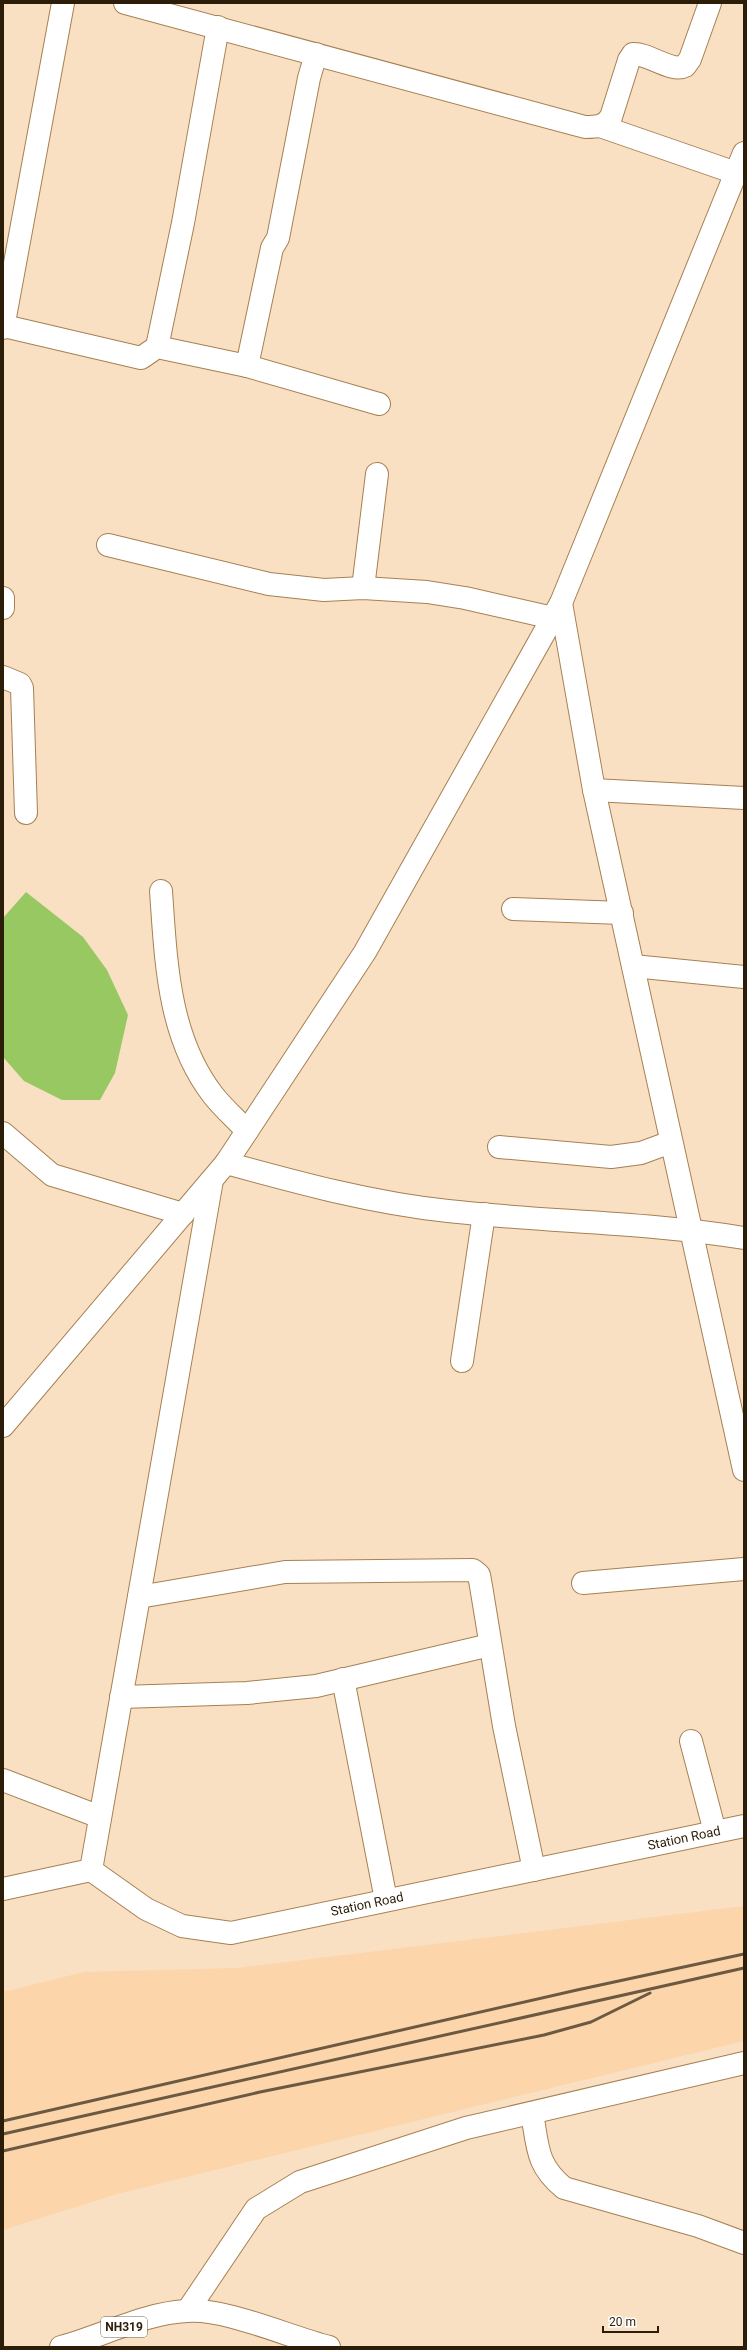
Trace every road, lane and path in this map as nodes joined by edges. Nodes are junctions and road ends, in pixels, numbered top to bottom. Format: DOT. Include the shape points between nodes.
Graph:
graph roads {
  1 [pos="64,3"];
  2 [pos="125,3"];
  3 [pos="710,3"];
  4 [pos="218,27"];
  5 [pos="316,54"];
  6 [pos="600,126"];
  7 [pos="740,163"];
  8 [pos="3,327"];
  9 [pos="157,347"];
  10 [pos="248,366"];
  11 [pos="380,404"];
  12 [pos="377,474"];
  13 [pos="108,544"];
  14 [pos="363,588"];
  15 [pos="3,598"];
  16 [pos="3,608"];
  17 [pos="557,610"];
  18 [pos="3,677"];
  19 [pos="594,790"];
  20 [pos="744,798"];
  21 [pos="26,813"];
  22 [pos="161,891"];
  23 [pos="513,909"];
  24 [pos="622,913"];
  25 [pos="634,966"];
  26 [pos="744,977"];
  27 [pos="247,1131"];
  28 [pos="3,1133"];
  29 [pos="671,1142"];
  30 [pos="499,1147"];
  31 [pos="219,1171"];
  32 [pos="183,1214"];
  33 [pos="484,1214"];
  34 [pos="690,1229"];
  35 [pos="744,1238"];
  36 [pos="462,1361"];
  37 [pos="737,1409"];
  38 [pos="3,1426"];
  39 [pos="744,1470"];
  40 [pos="744,1569"];
  41 [pos="583,1583"];
  42 [pos="139,1597"];
  43 [pos="490,1645"];
  44 [pos="343,1680"];
  45 [pos="121,1697"];
  46 [pos="692,1741"];
  47 [pos="3,1780"];
  48 [pos="100,1817"];
  49 [pos="744,1826"];
  50 [pos="715,1832"];
  51 [pos="91,1870"];
  52 [pos="534,1870"];
  53 [pos="3,1889"];
  54 [pos="386,1900"];
  55 [pos="744,2063"];
  56 [pos="532,2113"];
  57 [pos="744,2243"];
  58 [pos="188,2310"];
  59 [pos="62,2347"];
  60 [pos="328,2347"];
  1 -- 8 [label="main road"];
  2 -- 4 [label="main road"];
  3 -- 6 [label="main road" via="690,59 685,66 679,68 639,54 630,56 611,117 606,124"];
  4 -- 5 [label="main road"];
  4 -- 9 [label="main road" via="183,223"];
  5 -- 6 [label="main road" via="585,127"];
  5 -- 10 [label="main road" via="309,78 278,238 272,248"];
  6 -- 7 [label="main road"];
  7 -- 17 [label="main road"];
  8 -- 9 [label="main road" via="140,358"];
  9 -- 10 [label="main road"];
  10 -- 11 [label="main road"];
  12 -- 14 [label="main road"];
  13 -- 14 [label="main road" via="269,584 324,590"];
  14 -- 17 [label="main road" via="435,593"];
  15 -- 16 [label="main road"];
  17 -- 19 [label="main road"];
  17 -- 27 [label="main road" via="365,952"];
  18 -- 21 [label="main road" via="20,684 22,688"];
  19 -- 20 [label="main road"];
  19 -- 24 [label="main road"];
  22 -- 27 [label="main road" via="168,978 172,1002 185,1045 213,1095"];
  23 -- 24 [label="main road"];
  24 -- 25 [label="main road"];
  25 -- 26 [label="main road"];
  25 -- 29 [label="main road"];
  27 -- 31 [label="main road"];
  28 -- 32 [label="main road" via="52,1175"];
  29 -- 30 [label="main road" via="641,1153 611,1157"];
  29 -- 34 [label="main road"];
  31 -- 32 [label="main road"];
  31 -- 33 [label="main road" via="378,1201"];
  31 -- 42 [label="main road"];
  32 -- 38 [label="main road"];
  33 -- 34 [label="main road"];
  33 -- 36 [label="main road"];
  34 -- 35 [label="main road"];
  34 -- 37 [label="main road"];
  37 -- 39 [label="main road"];
  40 -- 41 [label="main road"];
  42 -- 43 [label="main road" via="285,1572 474,1570 479,1575"];
  42 -- 45 [label="main road"];
  43 -- 44 [label="main road"];
  43 -- 52 [label="main road" via="505,1734"];
  44 -- 45 [label="main road" via="316,1686 247,1693"];
  44 -- 54 [label="main road"];
  45 -- 48 [label="main road"];
  46 -- 50 [label="main road"];
  47 -- 48 [label="main road"];
  48 -- 51 [label="main road"];
  49 -- 50 [label="main road, Station Road"];
  50 -- 52 [label="main road, Station Road"];
  51 -- 53 [label="main road"];
  51 -- 54 [label="main road, Station Road" via="146,1909 182,1926 231,1932"];
  52 -- 54 [label="main road, Station Road"];
  55 -- 56 [label="main road"];
  56 -- 57 [label="main road" via="539,2156 550,2176 564,2188 698,2226"];
  56 -- 58 [label="main road" via="466,2128 300,2182 256,2209"];
  58 -- 59 [label="main road, NH319" via="168,2313"];
  58 -- 60 [label="main road" via="207,2311 234,2318"];
}
